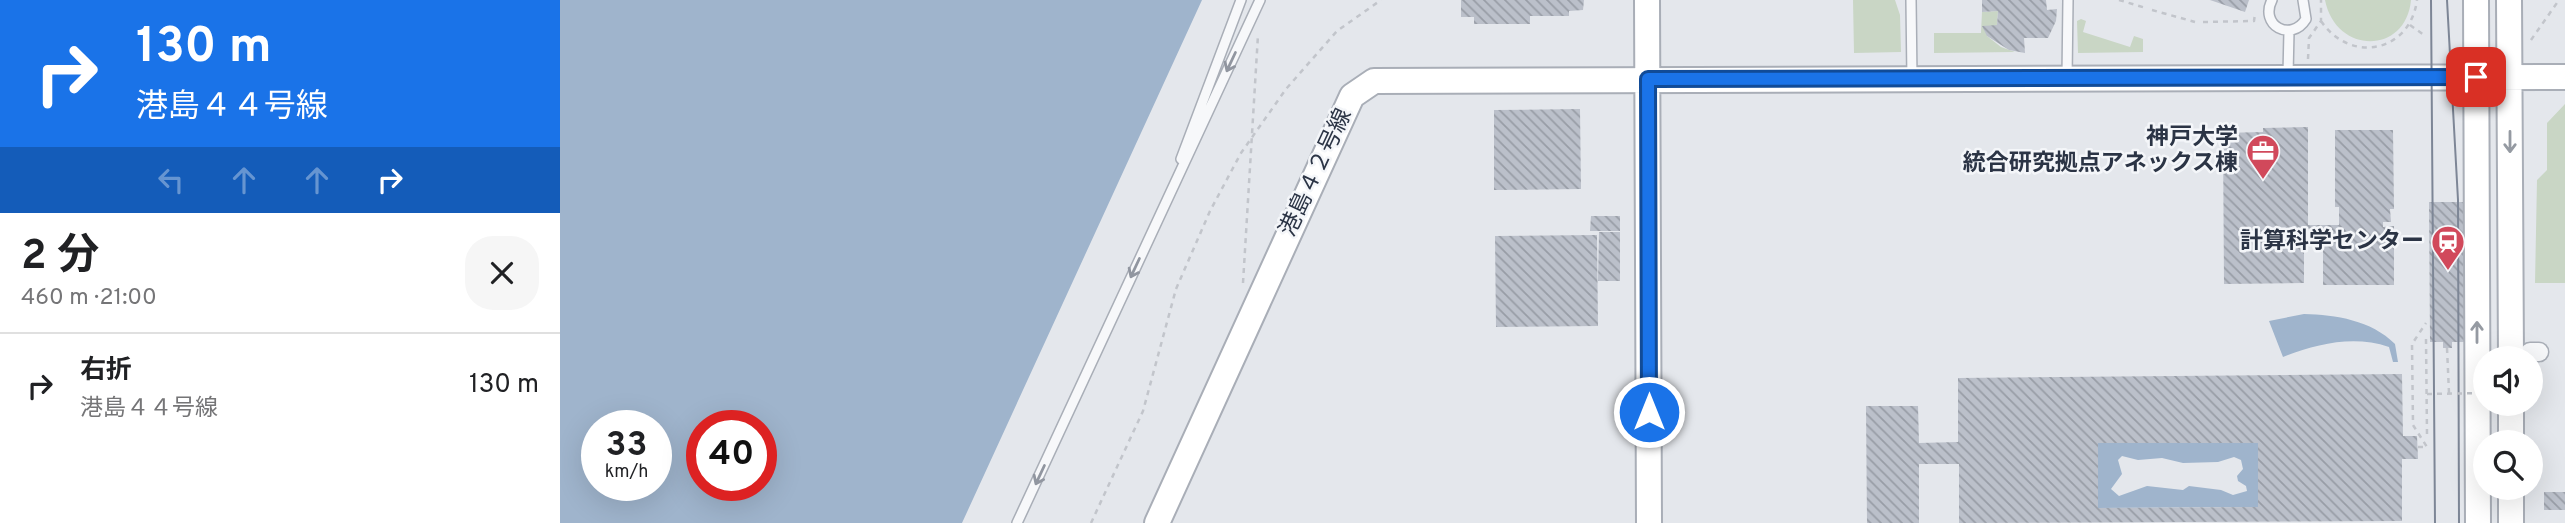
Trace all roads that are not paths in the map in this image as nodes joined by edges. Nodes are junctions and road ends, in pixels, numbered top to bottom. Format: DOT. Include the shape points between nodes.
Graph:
graph roads {
  1 [pos="1241,0"];
  2 [pos="1260,0"];
  3 [pos="1647,0"];
  4 [pos="1911,0"];
  5 [pos="2068,0"];
  6 [pos="2272,0"];
  7 [pos="2303,0"];
  8 [pos="2476,0"];
  9 [pos="2509,0"];
  10 [pos="2289,31"];
  11 [pos="2476,77"];
  12 [pos="2509,77"];
  13 [pos="2565,77"];
  14 [pos="2288,78"];
  15 [pos="1648,79"];
  16 [pos="2067,79"];
  17 [pos="1912,80"];
  18 [pos="1167,199"];
  19 [pos="2526,346"];
  20 [pos="2511,500"];
  21 [pos="1017,523"];
  22 [pos="1157,523"];
  23 [pos="1649,523"];
  24 [pos="2478,523"];
  25 [pos="2511,523"];
  1 -- 18 [label="lane"];
  2 -- 18 [label="lane, one-way"];
  3 -- 15 [label="street"];
  4 -- 17 [label="lane"];
  5 -- 16 [label="lane"];
  6 -- 10 [label="lane" via="2270,20 2278,29"];
  7 -- 10 [label="lane" via="2306,19"];
  8 -- 11 [label="street"];
  9 -- 12 [label="street"];
  10 -- 14 [label="lane"];
  11 -- 12 [label="street, 港島４２号線"];
  11 -- 14 [label="street, 港島４２号線"];
  24 -- 11 [label="street, one-way"];
  12 -- 13 [label="street, 港島４２号線"];
  12 -- 19 [label="street, one-way"];
  14 -- 16 [label="street, 港島４２号線"];
  15 -- 17 [label="street, 港島４２号線"];
  15 -- 22 [label="street, 港島４２号線" via="1387,80 1374,81 1352,96"];
  15 -- 23 [label="street"];
  16 -- 17 [label="street, 港島４２号線"];
  18 -- 21 [label="lane, one-way"];
  20 -- 25 [label="street"];
}
